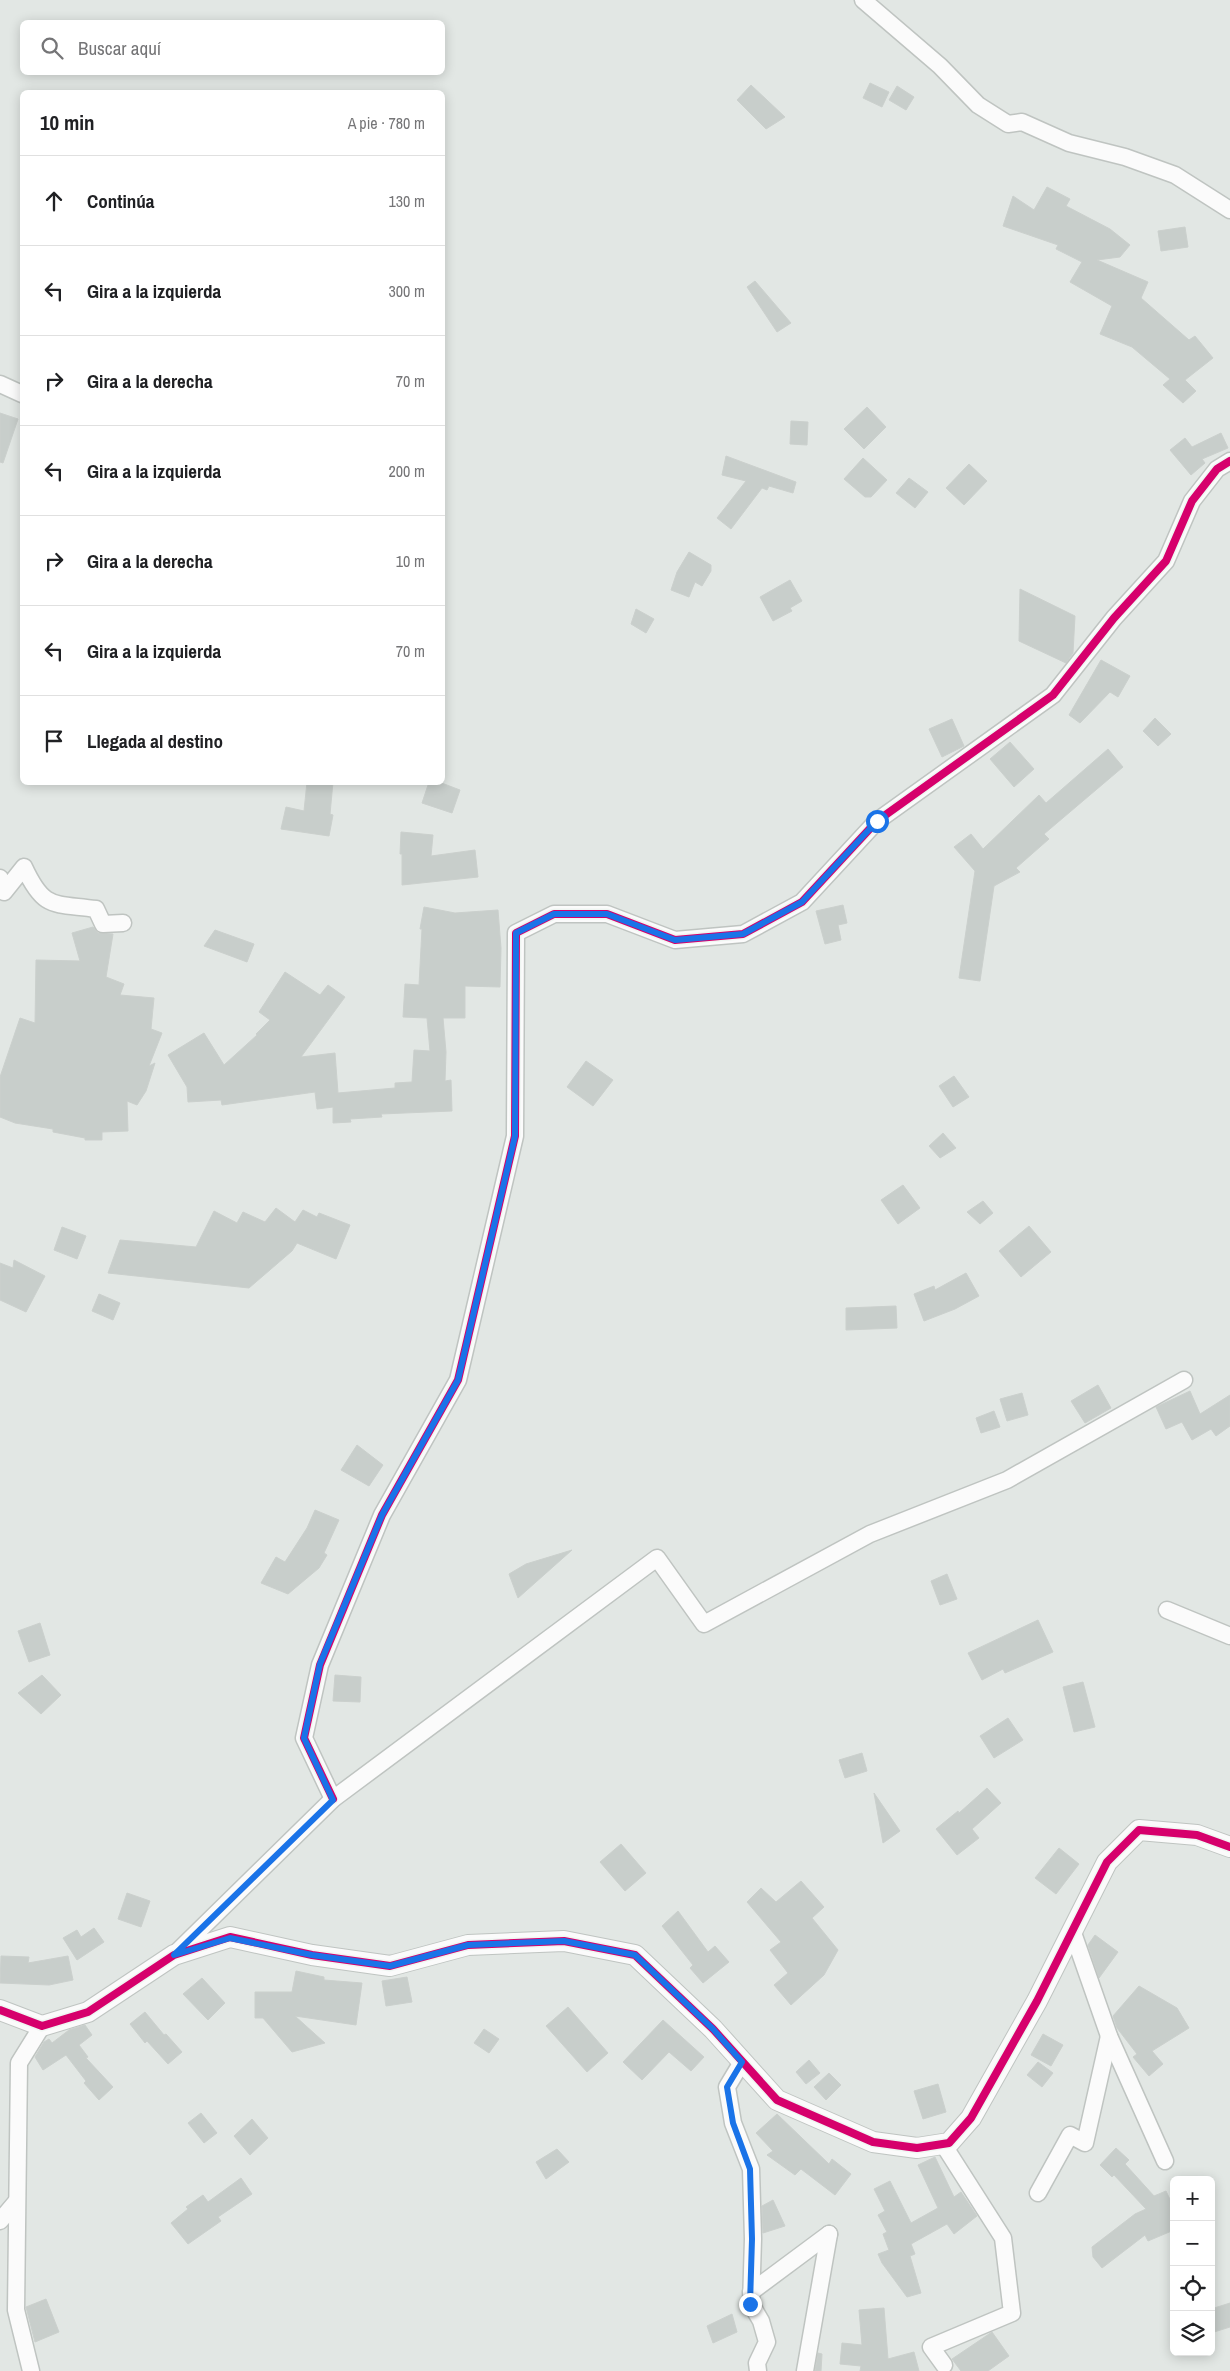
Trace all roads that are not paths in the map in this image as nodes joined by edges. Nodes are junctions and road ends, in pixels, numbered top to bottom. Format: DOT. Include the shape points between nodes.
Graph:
graph roads {
  1 [pos="863,0"];
  2 [pos="1230,210"];
  3 [pos="0,384"];
  4 [pos="20,393"];
  5 [pos="1230,461"];
  6 [pos="0,878"];
  7 [pos="123,923"];
  8 [pos="1184,1380"];
  9 [pos="1167,1610"];
  10 [pos="1230,1636"];
  11 [pos="333,1800"];
  12 [pos="1230,1846"];
  13 [pos="1072,1930"];
  14 [pos="174,1955"];
  15 [pos="0,2010"];
  16 [pos="42,2026"];
  17 [pos="1109,2036"];
  18 [pos="742,2062"];
  19 [pos="943,2144"];
  20 [pos="1165,2162"];
  21 [pos="1038,2193"];
  22 [pos="16,2202"];
  23 [pos="0,2221"];
  24 [pos="751,2292"];
  25 [pos="944,2365"];
  26 [pos="31,2371"];
  27 [pos="758,2371"];
  28 [pos="804,2371"];
  1 -- 2 [label="street" via="940,66 978,105 1008,124 1022,122 1068,143 1125,157 1175,175"];
  3 -- 4 [label="street"];
  5 -- 11 [label="street" via="1217,469 1192,501 1166,561 1114,618 1053,695 877,821 802,902 743,934 675,940 607,914 554,914 516,933 515,1136 458,1380 382,1515 320,1664 304,1738"];
  6 -- 7 [label="street" via="4,892 24,867 34,888 47,902 96,909 103,924"];
  8 -- 11 [label="street" via="1007,1480 870,1534 704,1624 657,1558"];
  9 -- 10 [label="street"];
  11 -- 14 [label="street"];
  12 -- 13 [label="street" via="1197,1835 1139,1830 1106,1862"];
  13 -- 17 [label="street"];
  13 -- 19 [label="street" via="1037,2001 971,2118 949,2143"];
  14 -- 16 [label="street" via="88,2012"];
  14 -- 18 [label="street" via="230,1938 312,1955 390,1966 468,1945 564,1941 635,1955 713,2029"];
  15 -- 16 [label="street"];
  16 -- 22 [label="street" via="19,2063"];
  17 -- 20 [label="street"];
  17 -- 21 [label="street" via="1085,2143 1070,2135"];
  18 -- 19 [label="street" via="777,2100 873,2142 917,2148"];
  18 -- 24 [label="street" via="727,2087 733,2123 750,2169"];
  19 -- 25 [label="street" via="1003,2238 1012,2313 931,2347"];
  22 -- 23 [label="street"];
  22 -- 26 [label="street" via="16,2310"];
  24 -- 27 [label="street" via="750,2304 762,2321 767,2342"];
  24 -- 28 [label="street" via="829,2234"];
}
